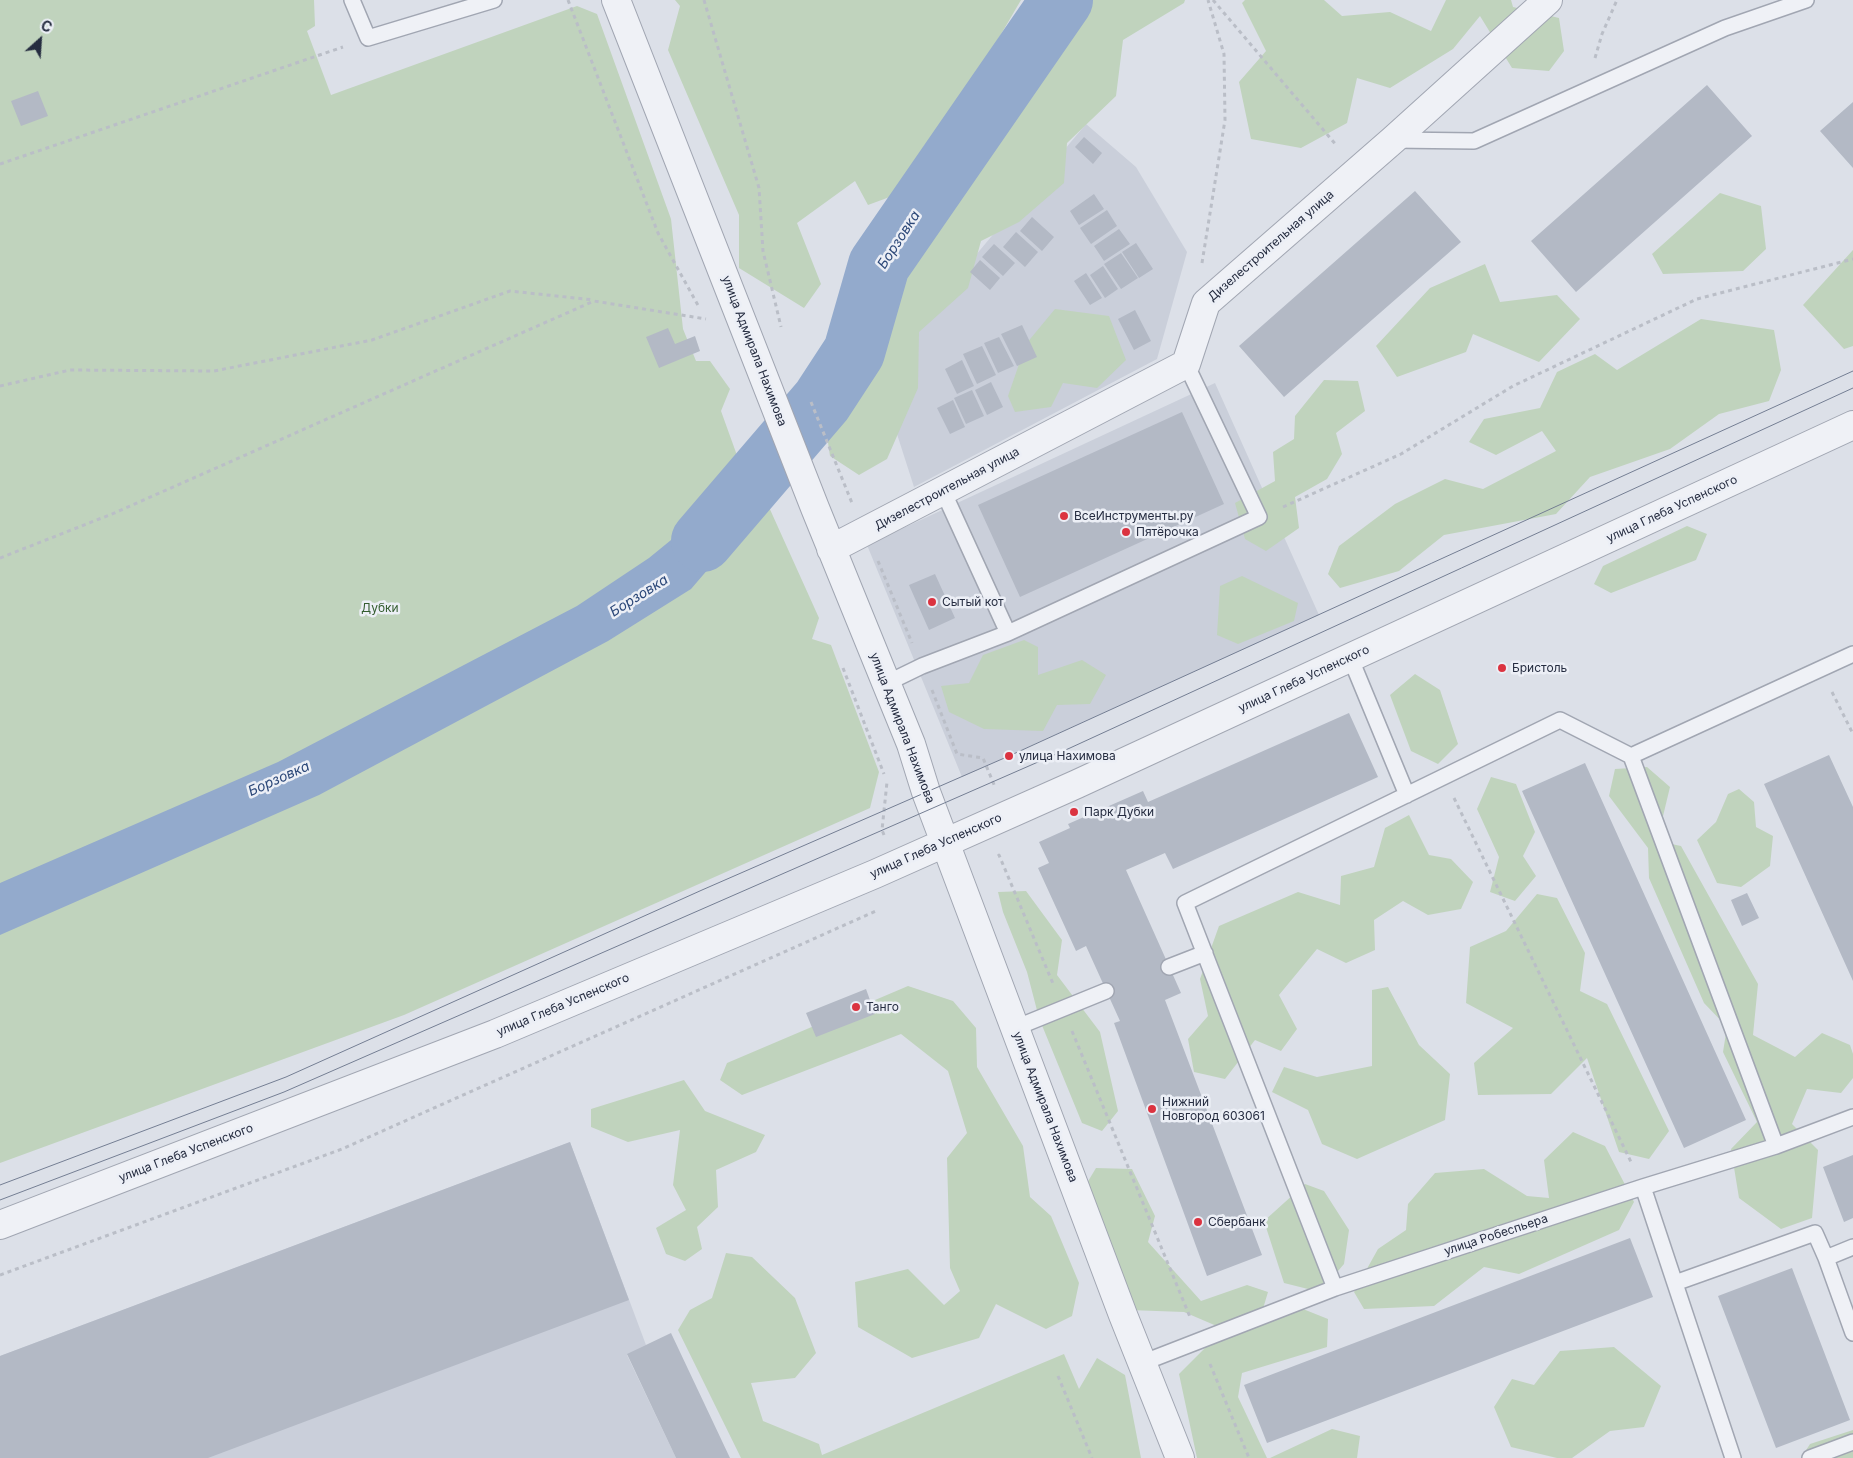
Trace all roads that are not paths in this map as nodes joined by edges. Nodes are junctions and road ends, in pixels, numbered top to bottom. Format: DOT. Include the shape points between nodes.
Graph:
graph roads {
  1 [pos="352,0"];
  2 [pos="494,0"];
  3 [pos="616,0"];
  4 [pos="1548,0"];
  5 [pos="1806,0"];
  6 [pos="1393,140"];
  7 [pos="1186,364"];
  8 [pos="1853,425"];
  9 [pos="943,491"];
  10 [pos="832,548"];
  11 [pos="1008,634"];
  12 [pos="1853,654"];
  13 [pos="1350,658"];
  14 [pos="886,683"];
  15 [pos="1631,756"];
  16 [pos="1407,795"];
  17 [pos="946,841"];
  18 [pos="1205,953"];
  19 [pos="1169,967"];
  20 [pos="1106,991"];
  21 [pos="1016,1028"];
  22 [pos="1853,1117"];
  23 [pos="1776,1146"];
  24 [pos="1643,1187"];
  25 [pos="0,1225"];
  26 [pos="1853,1247"];
  27 [pos="1826,1258"];
  28 [pos="1674,1283"];
  29 [pos="1335,1288"];
  30 [pos="1853,1333"];
  31 [pos="1142,1363"];
  32 [pos="1853,1442"];
  33 [pos="1180,1458"];
  34 [pos="1732,1458"];
  35 [pos="1810,1458"];
  1 -- 2 [label="lane" via="368,38"];
  3 -- 10 [label="street, улица Адмирала Нахимова"];
  4 -- 6 [label="street, Дизелестроительная улица"];
  5 -- 6 [label="lane" via="1725,28 1474,141"];
  6 -- 7 [label="street, Дизелестроительная улица" via="1206,303"];
  7 -- 9 [label="street, Дизелестроительная улица"];
  7 -- 11 [label="lane" via="1260,517"];
  8 -- 13 [label="street, улица Глеба Успенского"];
  9 -- 10 [label="street, Дизелестроительная улица"];
  9 -- 11 [label="lane"];
  10 -- 14 [label="street, улица Адмирала Нахимова"];
  11 -- 14 [label="lane"];
  12 -- 15 [label="lane"];
  13 -- 16 [label="lane"];
  13 -- 17 [label="street, улица Глеба Успенского"];
  14 -- 17 [label="street, улица Адмирала Нахимова"];
  15 -- 16 [label="lane" via="1560,720"];
  15 -- 23 [label="lane"];
  16 -- 18 [label="lane" via="1185,903"];
  17 -- 21 [label="street, улица Адмирала Нахимова"];
  17 -- 25 [label="street, улица Глеба Успенского" via="495,1034"];
  18 -- 19 [label="lane"];
  18 -- 29 [label="lane"];
  20 -- 21 [label="lane"];
  21 -- 31 [label="street, улица Адмирала Нахимова"];
  22 -- 23 [label="lane, улица Робеспьера"];
  23 -- 24 [label="lane, улица Робеспьера"];
  24 -- 28 [label="lane"];
  24 -- 29 [label="lane, улица Робеспьера"];
  26 -- 27 [label="lane"];
  27 -- 28 [label="lane" via="1815,1233"];
  27 -- 30 [label="lane"];
  28 -- 34 [label="lane"];
  29 -- 31 [label="lane, улица Робеспьера"];
  31 -- 33 [label="street, улица Адмирала Нахимова"];
  32 -- 35 [label="lane"];
}
